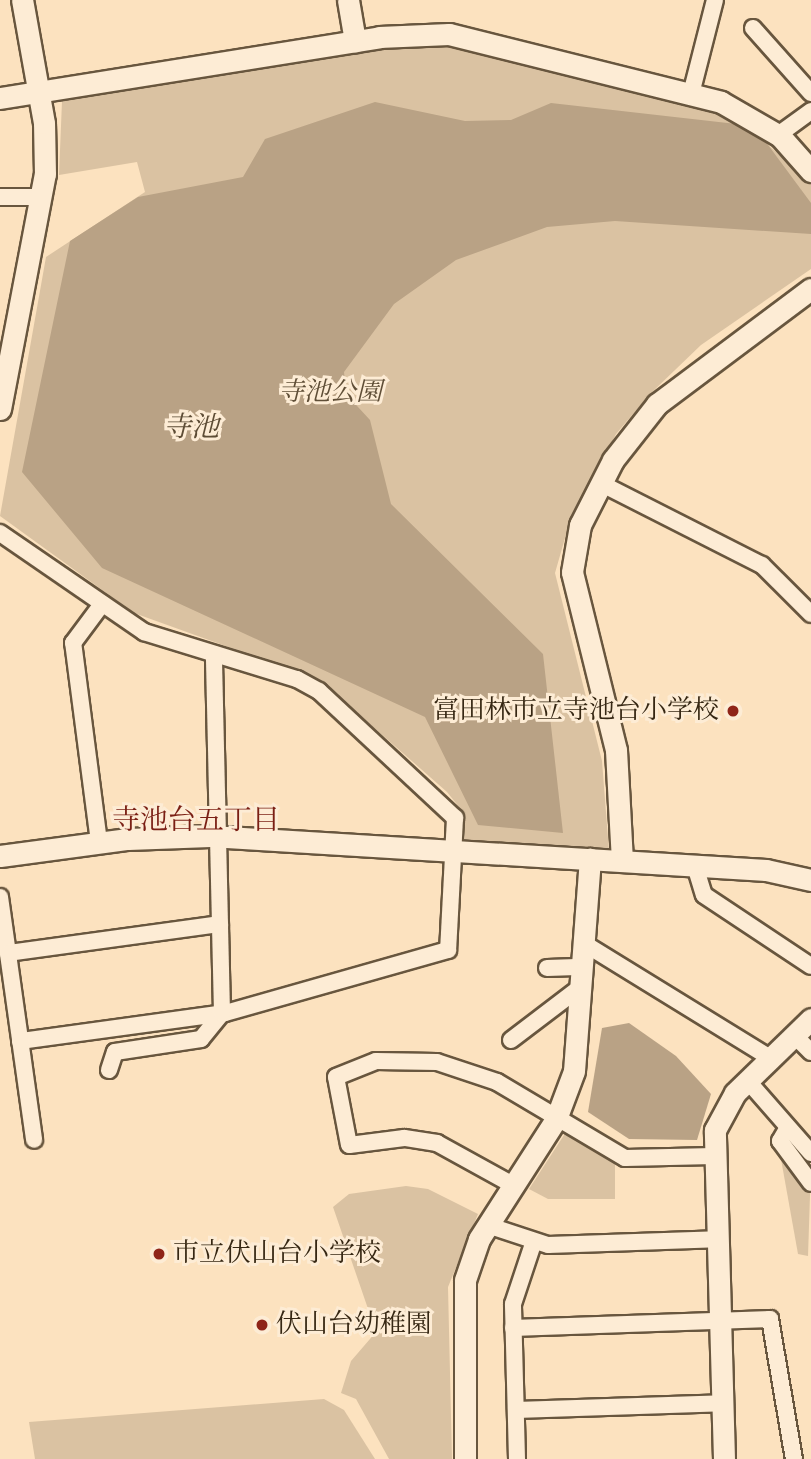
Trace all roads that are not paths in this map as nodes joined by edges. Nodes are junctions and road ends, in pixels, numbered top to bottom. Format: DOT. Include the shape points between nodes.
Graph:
graph roads {
  1 [pos="22,0"];
  2 [pos="348,0"];
  3 [pos="715,0"];
  4 [pos="754,28"];
  5 [pos="355,40"];
  6 [pos="38,92"];
  7 [pos="811,93"];
  8 [pos="691,94"];
  9 [pos="0,98"];
  10 [pos="811,111"];
  11 [pos="778,135"];
  12 [pos="811,171"];
  13 [pos="0,197"];
  14 [pos="41,197"];
  15 [pos="811,289"];
  16 [pos="0,409"];
  17 [pos="602,484"];
  18 [pos="0,533"];
  19 [pos="102,604"];
  20 [pos="811,614"];
  21 [pos="214,654"];
  22 [pos="218,837"];
  23 [pos="99,842"];
  24 [pos="453,851"];
  25 [pos="0,856"];
  26 [pos="590,859"];
  27 [pos="622,861"];
  28 [pos="695,866"];
  29 [pos="811,880"];
  30 [pos="0,897"];
  31 [pos="220,924"];
  32 [pos="585,944"];
  33 [pos="8,953"];
  34 [pos="811,966"];
  35 [pos="547,968"];
  36 [pos="5,972"];
  37 [pos="583,976"];
  38 [pos="222,1013"];
  39 [pos="811,1018"];
  40 [pos="794,1035"];
  41 [pos="511,1040"];
  42 [pos="20,1041"];
  43 [pos="811,1052"];
  44 [pos="769,1058"];
  45 [pos="109,1070"];
  46 [pos="747,1080"];
  47 [pos="557,1117"];
  48 [pos="787,1129"];
  49 [pos="34,1140"];
  50 [pos="811,1153"];
  51 [pos="714,1156"];
  52 [pos="811,1183"];
  53 [pos="513,1185"];
  54 [pos="487,1225"];
  55 [pos="716,1239"];
  56 [pos="533,1244"];
  57 [pos="719,1321"];
  58 [pos="513,1328"];
  59 [pos="722,1403"];
  60 [pos="516,1410"];
  61 [pos="465,1459"];
  62 [pos="517,1459"];
  63 [pos="724,1459"];
  64 [pos="794,1459"];
  1 -- 6 [label="street"];
  2 -- 5 [label="street"];
  3 -- 8 [label="street"];
  4 -- 7 [label="street"];
  5 -- 6 [label="street"];
  5 -- 8 [label="street" via="449,34"];
  6 -- 9 [label="street"];
  6 -- 14 [label="street" via="45,145"];
  8 -- 11 [label="street" via="741,110"];
  10 -- 11 [label="street"];
  11 -- 12 [label="street"];
  13 -- 14 [label="street"];
  14 -- 16 [label="street"];
  15 -- 17 [label="street" via="657,404 632,431"];
  17 -- 20 [label="street" via="762,565"];
  17 -- 27 [label="street" via="580,525 572,572 616,750"];
  18 -- 19 [label="street"];
  19 -- 21 [label="street" via="144,632"];
  19 -- 23 [label="street" via="73,643"];
  21 -- 22 [label="street"];
  21 -- 24 [label="street" via="319,691 448,807 455,818"];
  22 -- 23 [label="street"];
  22 -- 24 [label="street"];
  22 -- 31 [label="street"];
  23 -- 25 [label="street"];
  24 -- 26 [label="street"];
  24 -- 38 [label="street" via="448,950"];
  26 -- 27 [label="street"];
  26 -- 32 [label="street"];
  27 -- 28 [label="street"];
  28 -- 29 [label="street"];
  28 -- 34 [label="street" via="704,895"];
  30 -- 33 [label="street"];
  31 -- 33 [label="street"];
  31 -- 38 [label="street"];
  32 -- 37 [label="street"];
  32 -- 44 [label="street"];
  33 -- 36 [label="street"];
  35 -- 37 [label="street"];
  36 -- 42 [label="street"];
  37 -- 41 [label="street"];
  37 -- 47 [label="street" via="576,1059"];
  38 -- 42 [label="street"];
  38 -- 45 [label="street" via="201,1039 115,1052"];
  39 -- 40 [label="street"];
  40 -- 43 [label="street"];
  40 -- 44 [label="street"];
  42 -- 49 [label="street"];
  44 -- 46 [label="street"];
  46 -- 48 [label="street"];
  46 -- 51 [label="street" via="719,1118"];
  47 -- 51 [label="street" via="625,1158"];
  47 -- 53 [label="street"];
  47 -- 53 [label="street" via="497,1082 437,1062 376,1060 337,1077 349,1146 404,1138 437,1143"];
  48 -- 50 [label="street"];
  48 -- 52 [label="street" via="780,1141"];
  51 -- 55 [label="street"];
  53 -- 54 [label="street"];
  54 -- 56 [label="street"];
  54 -- 61 [label="street" via="470,1260 462,1300"];
  55 -- 56 [label="street"];
  55 -- 57 [label="street"];
  56 -- 58 [label="street" via="517,1287"];
  57 -- 58 [label="street"];
  57 -- 59 [label="street"];
  57 -- 64 [label="street" via="770,1319"];
  58 -- 60 [label="street"];
  59 -- 60 [label="street"];
  59 -- 63 [label="street"];
  60 -- 62 [label="street"];
}
